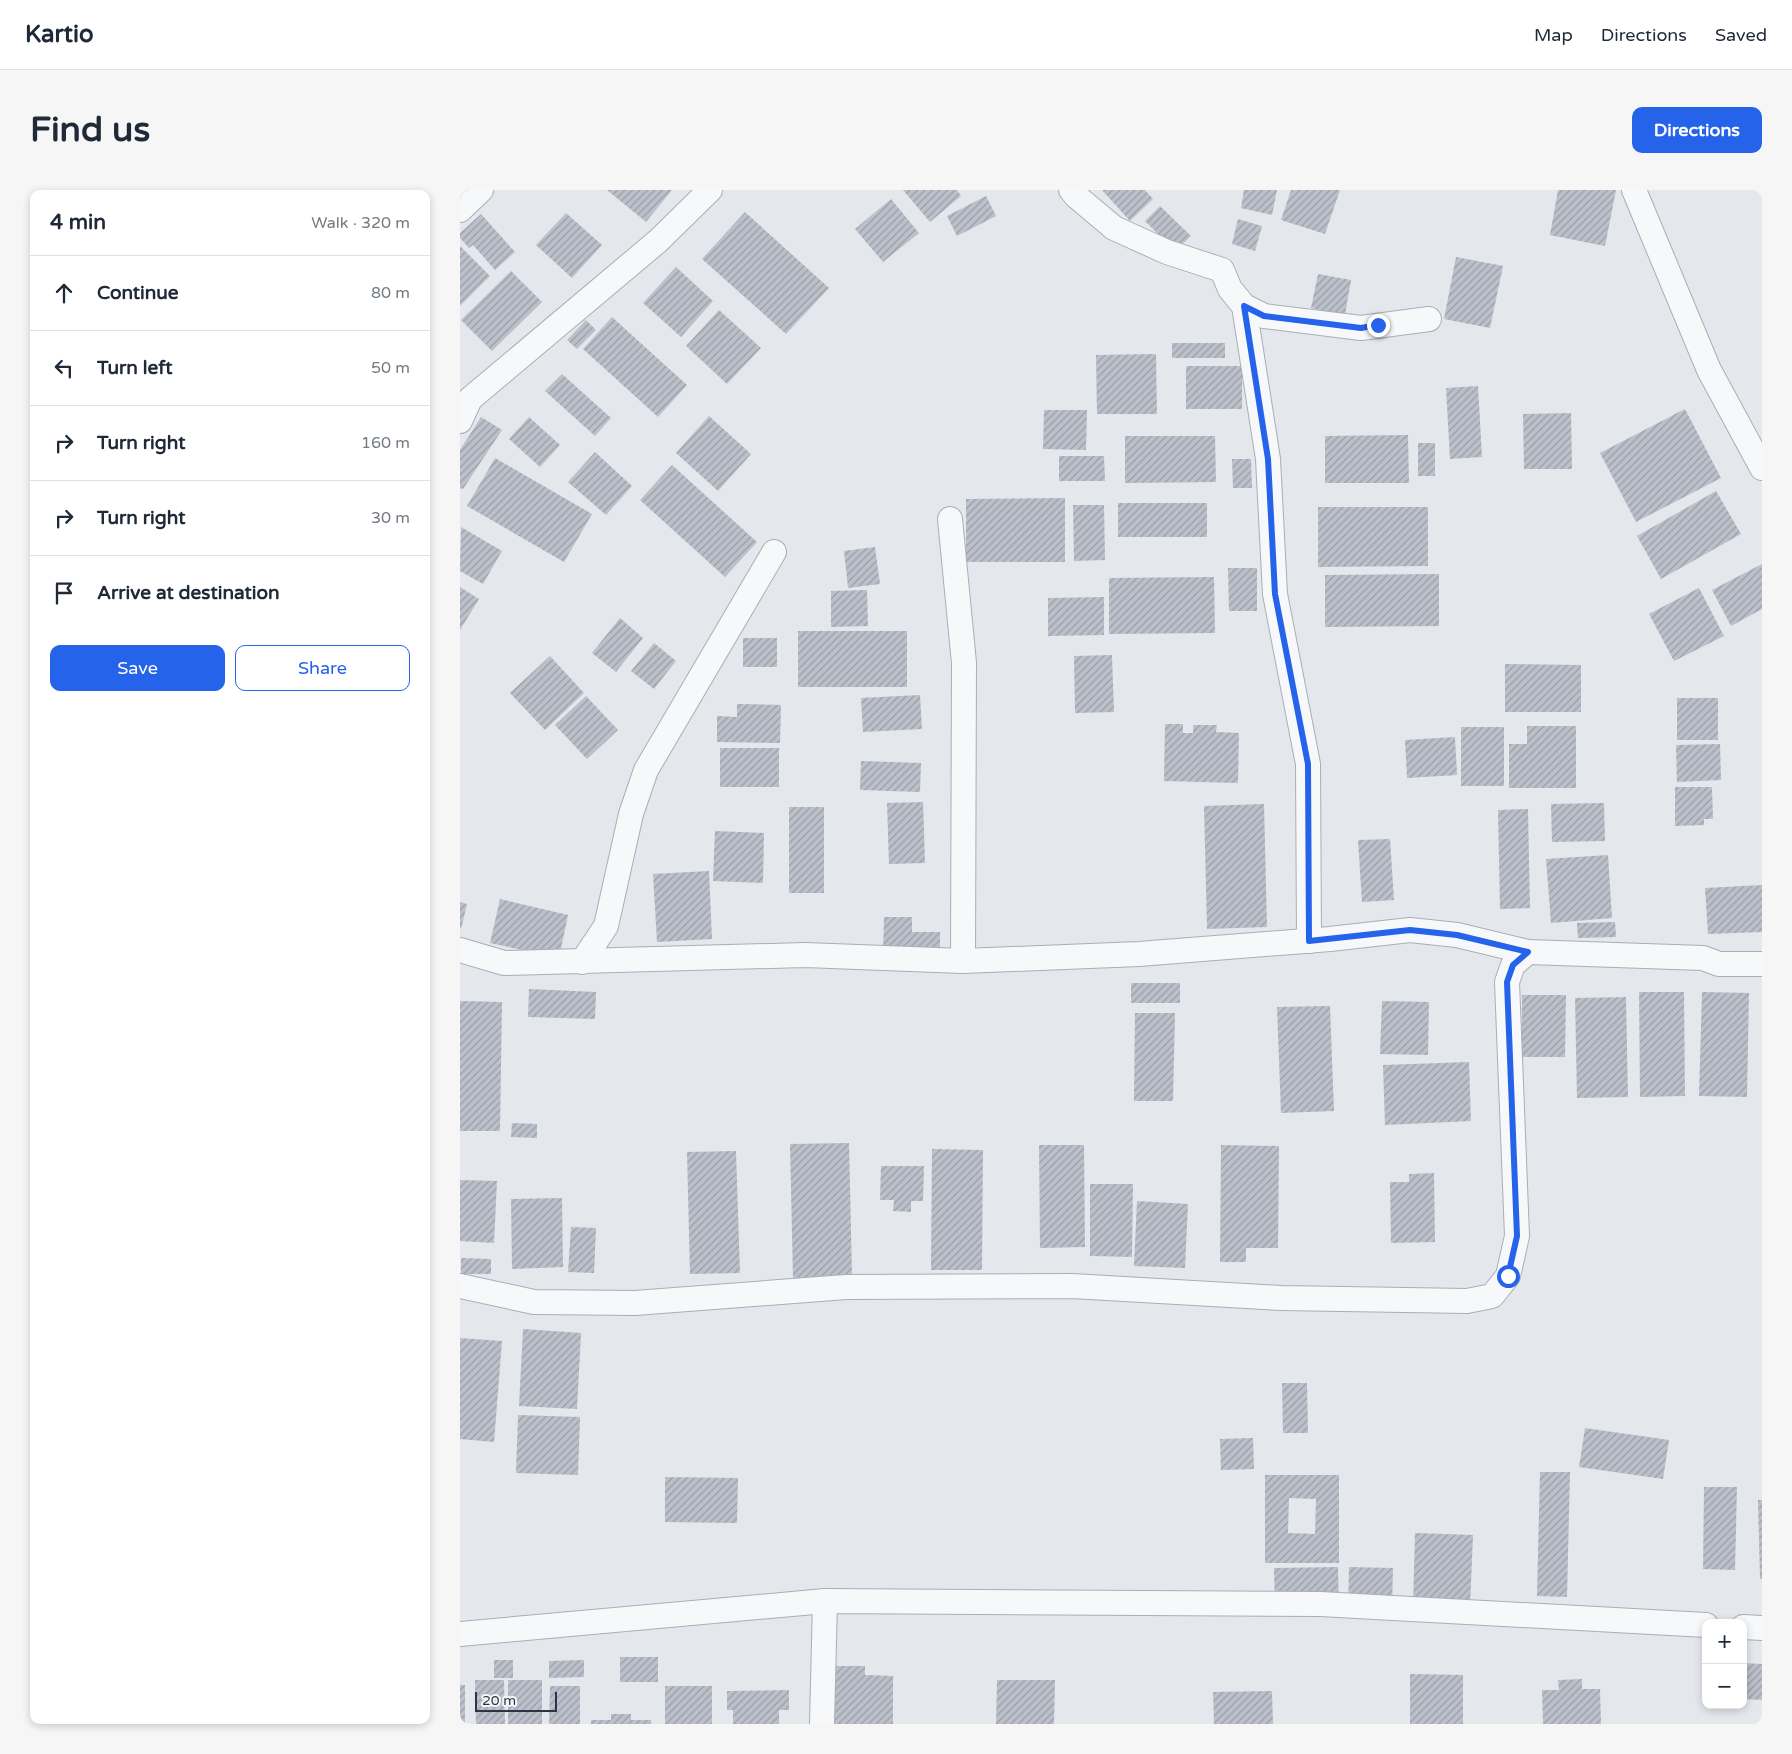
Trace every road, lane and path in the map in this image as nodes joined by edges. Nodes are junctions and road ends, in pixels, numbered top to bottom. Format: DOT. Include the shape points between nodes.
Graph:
graph roads {
  1 [pos="481,190"];
  2 [pos="710,190"];
  3 [pos="1071,190"];
  4 [pos="1634,190"];
  5 [pos="460,210"];
  6 [pos="1244,306"];
  7 [pos="1428,319"];
  8 [pos="465,396"];
  9 [pos="460,421"];
  10 [pos="1762,468"];
  11 [pos="950,519"];
  12 [pos="774,552"];
  13 [pos="1309,941"];
  14 [pos="460,950"];
  15 [pos="1528,952"];
  16 [pos="963,961"];
  17 [pos="582,962"];
  18 [pos="1762,964"];
  19 [pos="460,1286"];
  20 [pos="825,1600"];
  21 [pos="1702,1625"];
  22 [pos="1747,1627"];
  23 [pos="1762,1628"];
  24 [pos="460,1634"];
  25 [pos="822,1724"];
  1 -- 5 [label="street"];
  2 -- 8 [label="street" via="658,241"];
  3 -- 6 [label="street" via="1114,228 1167,252 1222,270 1230,289"];
  4 -- 10 [label="street" via="1709,370"];
  6 -- 7 [label="street" via="1264,316 1361,328"];
  6 -- 13 [label="street" via="1268,459 1275,594 1308,764"];
  8 -- 9 [label="street"];
  11 -- 16 [label="street" via="964,663"];
  12 -- 17 [label="street" via="646,770 631,814 606,926"];
  13 -- 15 [label="street" via="1410,930 1457,935"];
  13 -- 16 [label="street" via="1139,954"];
  14 -- 17 [label="street" via="504,963"];
  15 -- 18 [label="street" via="1703,958 1720,964"];
  15 -- 19 [label="street" via="1513,965 1507,982 1517,1236 1508,1276 1492,1296 1447,1301 1282,1298 1072,1286 846,1287 635,1303 534,1302"];
  16 -- 17 [label="street" via="805,955"];
  20 -- 21 [label="street" via="1320,1604"];
  20 -- 24 [label="street"];
  20 -- 25 [label="street"];
  22 -- 23 [label="street"];
}
